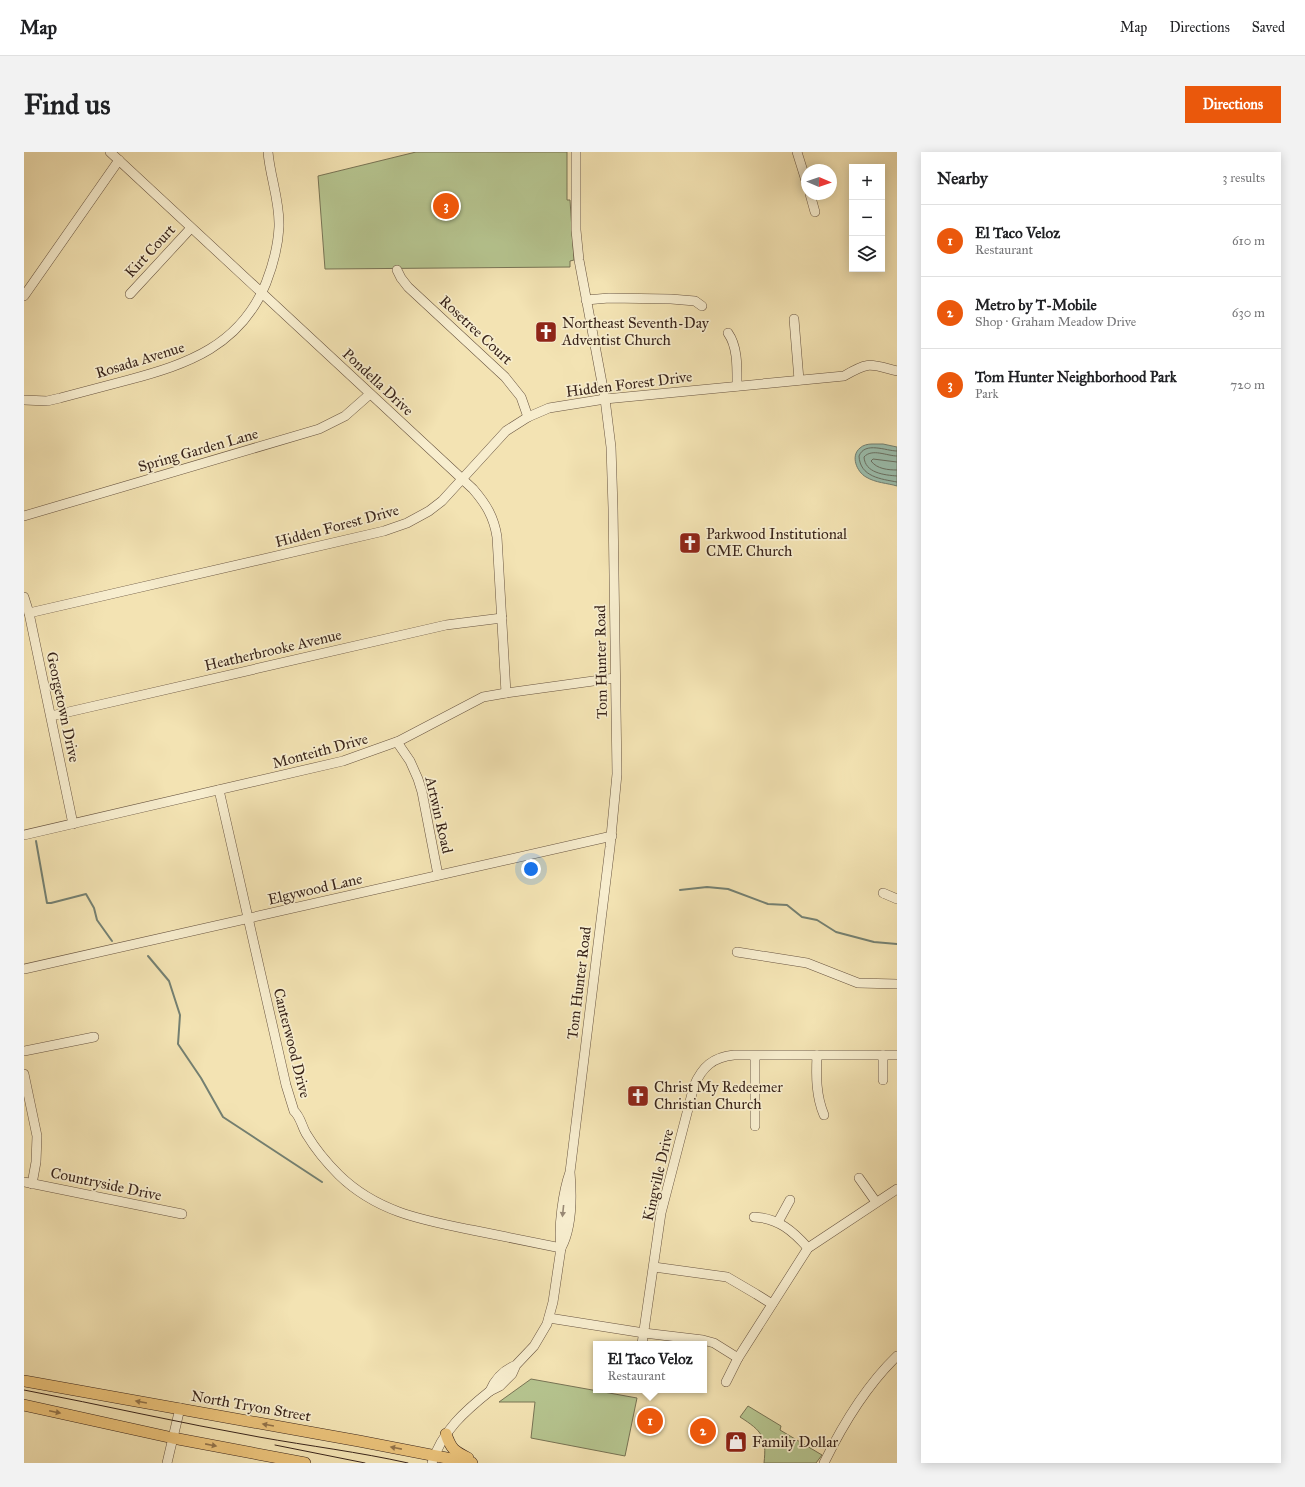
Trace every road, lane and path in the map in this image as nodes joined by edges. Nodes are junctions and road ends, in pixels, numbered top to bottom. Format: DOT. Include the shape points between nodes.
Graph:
graph roads {
  1 [pos="110,152"];
  2 [pos="268,152"];
  3 [pos="576,152"];
  4 [pos="797,152"];
  5 [pos="119,160"];
  6 [pos="801,165"];
  7 [pos="812,200"];
  8 [pos="815,212"];
  9 [pos="191,228"];
  10 [pos="397,270"];
  11 [pos="262,293"];
  12 [pos="130,294"];
  13 [pos="24,296"];
  14 [pos="586,300"];
  15 [pos="702,306"];
  16 [pos="794,320"];
  17 [pos="728,332"];
  18 [pos="897,371"];
  19 [pos="799,380"];
  20 [pos="737,386"];
  21 [pos="370,394"];
  22 [pos="604,398"];
  23 [pos="24,400"];
  24 [pos="528,417"];
  25 [pos="462,479"];
  26 [pos="24,516"];
  27 [pos="24,597"];
  28 [pos="29,613"];
  29 [pos="502,618"];
  30 [pos="615,678"];
  31 [pos="506,693"];
  32 [pos="51,716"];
  33 [pos="397,742"];
  34 [pos="219,790"];
  35 [pos="73,824"];
  36 [pos="24,835"];
  37 [pos="612,836"];
  38 [pos="438,875"];
  39 [pos="883,893"];
  40 [pos="897,898"];
  41 [pos="248,918"];
  42 [pos="737,952"];
  43 [pos="24,969"];
  44 [pos="897,984"];
  45 [pos="94,1036"];
  46 [pos="24,1051"];
  47 [pos="897,1054"];
  48 [pos="817,1055"];
  49 [pos="883,1055"];
  50 [pos="755,1056"];
  51 [pos="24,1074"];
  52 [pos="883,1080"];
  53 [pos="824,1115"];
  54 [pos="755,1126"];
  55 [pos="859,1178"];
  56 [pos="28,1183"];
  57 [pos="897,1189"];
  58 [pos="790,1200"];
  59 [pos="876,1202"];
  60 [pos="182,1214"];
  61 [pos="754,1217"];
  62 [pos="778,1222"];
  63 [pos="561,1248"];
  64 [pos="808,1248"];
  65 [pos="654,1267"];
  66 [pos="772,1304"];
  67 [pos="549,1318"];
  68 [pos="644,1333"];
  69 [pos="643,1341"];
  70 [pos="897,1356"];
  71 [pos="738,1358"];
  72 [pos="24,1380"];
  73 [pos="726,1382"];
  74 [pos="24,1405"];
  75 [pos="180,1408"];
  76 [pos="446,1434"];
  77 [pos="173,1438"];
  78 [pos="433,1459"];
  79 [pos="167,1463"];
  80 [pos="305,1463"];
  81 [pos="472,1463"];
  82 [pos="477,1463"];
  83 [pos="824,1463"];
  1 -- 5 [label="street, Pondella Drive"];
  2 -- 11 [label="street, Rosada Avenue" via="278,204 279,226 276,254"];
  3 -- 14 [label="street, Tom Hunter Road" via="576,230"];
  4 -- 6 [label="street"];
  5 -- 9 [label="street, Pondella Drive"];
  5 -- 13 [label="street"];
  7 -- 8 [label="street"];
  9 -- 11 [label="street, Pondella Drive"];
  9 -- 12 [label="street, Kirt Court"];
  10 -- 24 [label="street, Rosetree Court" via="408,287 505,377 521,397"];
  11 -- 21 [label="street, Pondella Drive"];
  11 -- 23 [label="street, Rosada Avenue" via="228,336 201,355 179,365 60,398"];
  14 -- 15 [label="street" via="671,299 695,301"];
  14 -- 22 [label="street, Tom Hunter Road"];
  16 -- 19 [label="street"];
  17 -- 20 [label="street" via="735,348"];
  18 -- 19 [label="street, Hidden Forest Drive" via="865,365 844,376"];
  19 -- 20 [label="street, Hidden Forest Drive"];
  20 -- 22 [label="street, Hidden Forest Drive"];
  21 -- 25 [label="street, Pondella Drive"];
  21 -- 26 [label="street, Spring Garden Lane" via="345,416 319,429"];
  22 -- 24 [label="street, Hidden Forest Drive" via="549,408"];
  22 -- 30 [label="street, Tom Hunter Road" via="612,466"];
  24 -- 25 [label="street, Hidden Forest Drive" via="506,431"];
  25 -- 28 [label="street, Hidden Forest Drive" via="429,510 407,523 384,531"];
  25 -- 29 [label="street, Pondella Drive" via="485,503 494,520"];
  27 -- 28 [label="street, Georgetown Drive"];
  28 -- 32 [label="street, Georgetown Drive"];
  29 -- 31 [label="street, Pondella Drive"];
  29 -- 32 [label="street, Heatherbrooke Avenue" via="446,625"];
  30 -- 31 [label="street, Monteith Drive"];
  30 -- 37 [label="street, Tom Hunter Road" via="617,774"];
  31 -- 33 [label="street, Monteith Drive" via="474,701"];
  32 -- 35 [label="street, Georgetown Drive"];
  33 -- 34 [label="street, Monteith Drive" via="330,765"];
  33 -- 38 [label="street, Artwin Road" via="418,779"];
  34 -- 35 [label="street, Monteith Drive"];
  34 -- 41 [label="street, Canterwood Drive"];
  35 -- 36 [label="street, Monteith Drive"];
  37 -- 38 [label="street, Elgywood Lane"];
  37 -- 63 [label="street, Tom Hunter Road" via="570,1172 566,1184"];
  38 -- 41 [label="street, Elgywood Lane"];
  39 -- 40 [label="street"];
  41 -- 43 [label="street, Elgywood Lane"];
  41 -- 63 [label="street, Canterwood Drive" via="288,1094 304,1131 339,1176 376,1202 402,1214"];
  42 -- 44 [label="street" via="807,963 858,983"];
  45 -- 46 [label="street"];
  47 -- 49 [label="street, Kingville Drive"];
  48 -- 49 [label="street, Kingville Drive"];
  48 -- 50 [label="street, Kingville Drive"];
  48 -- 53 [label="street" via="817,1092"];
  49 -- 52 [label="street"];
  50 -- 54 [label="street"];
  50 -- 65 [label="street, Kingville Drive" via="722,1057 705,1067 698,1077 662,1213"];
  51 -- 56 [label="street" via="37,1136 37,1156"];
  55 -- 59 [label="street"];
  56 -- 60 [label="street, Countryside Drive"];
  57 -- 59 [label="street"];
  58 -- 62 [label="street"];
  59 -- 64 [label="street"];
  61 -- 62 [label="street"];
  62 -- 64 [label="street" via="794,1232"];
  63 -- 67 [label="street, Tom Hunter Road"];
  64 -- 66 [label="street"];
  65 -- 66 [label="street" via="727,1277"];
  65 -- 68 [label="street, Kingville Drive"];
  66 -- 71 [label="street"];
  67 -- 68 [label="street"];
  67 -- 76 [label="street, Tom Hunter Road" via="534,1346 516,1365 508,1368 494,1382 490,1391 468,1409"];
  68 -- 69 [label="street, Kingville Drive"];
  68 -- 71 [label="street" via="709,1341"];
  70 -- 83 [label="street" via="870,1387 838,1436"];
  71 -- 73 [label="street"];
  75 -- 72 [label="main road, North Tryon Street, one-way"];
  74 -- 77 [label="main road, one-way"];
  75 -- 77 [label="street"];
  78 -- 75 [label="main road, North Tryon Street, one-way"];
  76 -- 78 [label="street, Tom Hunter Road"];
  76 -- 82 [label="main road" via="455,1451"];
  77 -- 79 [label="street"];
  77 -- 80 [label="main road, one-way"];
  78 -- 81 [label="main road, North Tryon Street"];
}
